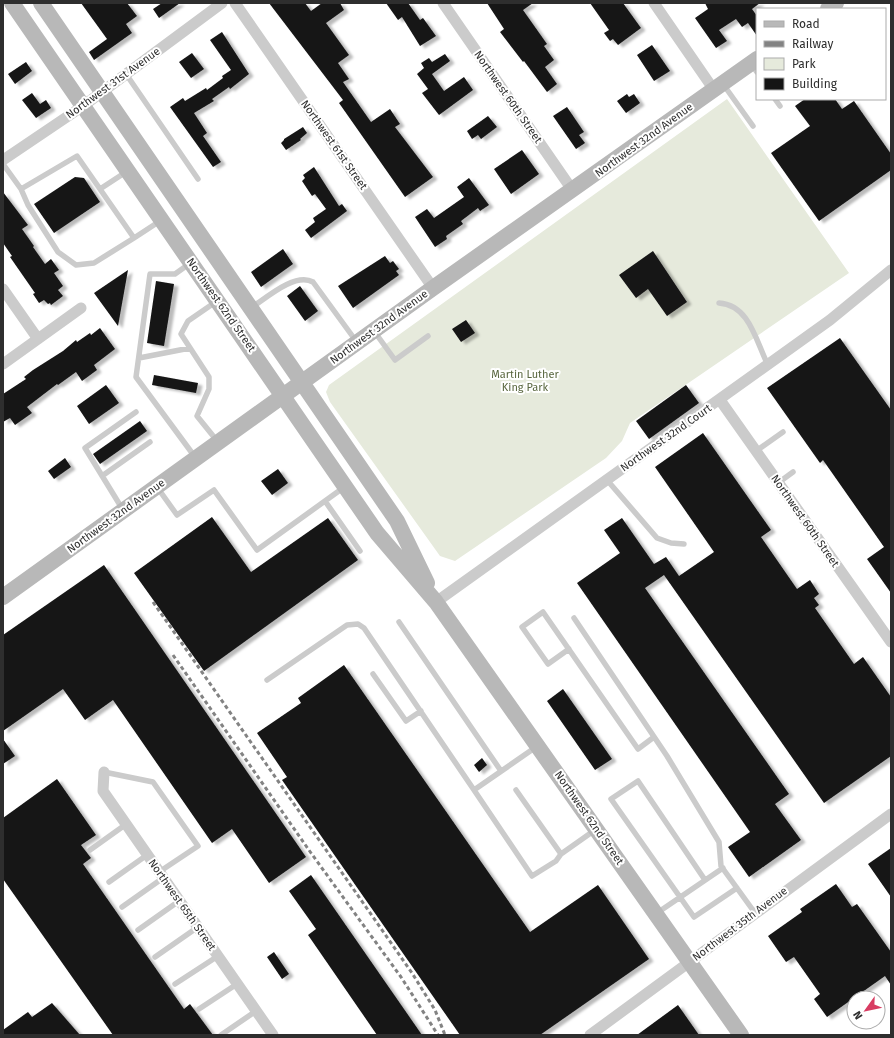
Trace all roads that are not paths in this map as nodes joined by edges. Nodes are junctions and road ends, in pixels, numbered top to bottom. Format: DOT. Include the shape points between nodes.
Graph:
graph roads {
  1 [pos="12,3"];
  2 [pos="41,3"];
  3 [pos="222,3"];
  4 [pos="235,3"];
  5 [pos="443,3"];
  6 [pos="654,3"];
  7 [pos="755,65"];
  8 [pos="126,74"];
  9 [pos="719,87"];
  10 [pos="102,92"];
  11 [pos="776,100"];
  12 [pos="83,106"];
  13 [pos="780,106"];
  14 [pos="753,126"];
  15 [pos="3,160"];
  16 [pos="3,164"];
  17 [pos="128,171"];
  18 [pos="198,179"];
  19 [pos="21,189"];
  20 [pos="100,189"];
  21 [pos="573,191"];
  22 [pos="162,220"];
  23 [pos="134,238"];
  24 [pos="191,263"];
  25 [pos="891,270"];
  26 [pos="433,288"];
  27 [pos="3,289"];
  28 [pos="217,300"];
  29 [pos="719,303"];
  30 [pos="81,308"];
  31 [pos="251,308"];
  32 [pos="374,331"];
  33 [pos="428,336"];
  34 [pos="38,339"];
  35 [pos="357,343"];
  36 [pos="190,348"];
  37 [pos="139,358"];
  38 [pos="3,364"];
  39 [pos="768,365"];
  40 [pos="302,383"];
  41 [pos="283,396"];
  42 [pos="720,400"];
  43 [pos="136,412"];
  44 [pos="783,432"];
  45 [pos="150,442"];
  46 [pos="218,442"];
  47 [pos="756,451"];
  48 [pos="196,458"];
  49 [pos="793,472"];
  50 [pos="102,476"];
  51 [pos="607,480"];
  52 [pos="778,483"];
  53 [pos="157,486"];
  54 [pos="345,487"];
  55 [pos="325,501"];
  56 [pos="123,511"];
  57 [pos="684,544"];
  58 [pos="360,551"];
  59 [pos="3,597"];
  60 [pos="436,602"];
  61 [pos="574,618"];
  62 [pos="399,622"];
  63 [pos="891,642"];
  64 [pos="569,649"];
  65 [pos="373,674"];
  66 [pos="267,680"];
  67 [pos="421,711"];
  68 [pos="654,737"];
  69 [pos="538,746"];
  70 [pos="501,771"];
  71 [pos="104,772"];
  72 [pos="474,790"];
  73 [pos="516,790"];
  74 [pos="891,814"];
  75 [pos="125,825"];
  76 [pos="597,829"];
  77 [pos="90,850"];
  78 [pos="561,854"];
  79 [pos="147,855"];
  80 [pos="723,868"];
  81 [pos="161,875"];
  82 [pos="705,880"];
  83 [pos="109,882"];
  84 [pos="737,888"];
  85 [pos="680,897"];
  86 [pos="179,901"];
  87 [pos="122,907"];
  88 [pos="755,913"];
  89 [pos="656,914"];
  90 [pos="198,928"];
  91 [pos="138,930"];
  92 [pos="218,956"];
  93 [pos="155,957"];
  94 [pos="690,961"];
  95 [pos="175,984"];
  96 [pos="237,984"];
  97 [pos="199,1010"];
  98 [pos="256,1011"];
  99 [pos="221,1035"];
  100 [pos="274,1035"];
  101 [pos="590,1035"];
  102 [pos="741,1035"];
  1 -- 12 [label="main road, Northwest 62nd Street"];
  2 -- 10 [label="main road, Northwest 62nd Street"];
  3 -- 8 [label="street, Northwest 31st Avenue"];
  4 -- 26 [label="street, Northwest 61st Street"];
  5 -- 21 [label="street, Northwest 60th Street"];
  6 -- 9 [label="street"];
  7 -- 9 [label="main road, Northwest 32nd Avenue"];
  8 -- 10 [label="street, Northwest 31st Avenue"];
  8 -- 18 [label="lane"];
  9 -- 14 [label="lane"];
  9 -- 21 [label="main road, Northwest 32nd Avenue"];
  10 -- 12 [label="street, Northwest 31st Avenue"];
  10 -- 31 [label="main road, Northwest 62nd Street"];
  11 -- 13 [label="lane"];
  12 -- 15 [label="street, Northwest 31st Avenue"];
  12 -- 17 [label="main road, Northwest 62nd Street"];
  16 -- 19 [label="lane"];
  17 -- 20 [label="lane"];
  17 -- 22 [label="main road, Northwest 62nd Street"];
  19 -- 20 [label="lane" via="77,156"];
  19 -- 23 [label="lane" via="28,205 58,252 76,265 94,263"];
  20 -- 23 [label="lane"];
  21 -- 26 [label="main road, Northwest 32nd Avenue"];
  22 -- 23 [label="lane"];
  22 -- 24 [label="main road, Northwest 62nd Street"];
  24 -- 28 [label="main road, Northwest 62nd Street"];
  24 -- 37 [label="lane" via="175,274 150,274"];
  25 -- 39 [label="street, Northwest 32nd Court" via="830,320"];
  26 -- 32 [label="main road, Northwest 32nd Avenue"];
  27 -- 34 [label="street"];
  28 -- 36 [label="lane" via="188,321 181,334"];
  28 -- 41 [label="main road, Northwest 62nd Street"];
  29 -- 39 [label="lane" via="734,307 742,313 754,332"];
  30 -- 34 [label="street"];
  31 -- 35 [label="lane" via="285,285 298,280 308,280 313,282"];
  31 -- 40 [label="main road, Northwest 62nd Street"];
  32 -- 33 [label="lane" via="395,360"];
  32 -- 35 [label="main road, Northwest 32nd Avenue"];
  34 -- 38 [label="street"];
  35 -- 40 [label="main road, Northwest 32nd Avenue"];
  36 -- 37 [label="lane"];
  36 -- 46 [label="lane" via="208,377 209,390 197,416"];
  37 -- 48 [label="lane" via="136,377"];
  39 -- 42 [label="street, Northwest 32nd Court"];
  40 -- 41 [label="main road, Northwest 32nd Avenue"];
  40 -- 60 [label="main road, Northwest 62nd Street" via="397,521"];
  41 -- 46 [label="main road, Northwest 32nd Avenue"];
  41 -- 54 [label="main road, Northwest 62nd Street"];
  42 -- 47 [label="street, Northwest 60th Street"];
  42 -- 51 [label="street, Northwest 32nd Court"];
  43 -- 50 [label="lane" via="85,448"];
  44 -- 47 [label="lane"];
  45 -- 50 [label="lane"];
  46 -- 48 [label="main road, Northwest 32nd Avenue"];
  47 -- 52 [label="street, Northwest 60th Street"];
  48 -- 53 [label="main road, Northwest 32nd Avenue"];
  49 -- 52 [label="lane"];
  50 -- 56 [label="lane"];
  51 -- 57 [label="lane" via="657,538"];
  51 -- 60 [label="street, Northwest 32nd Court"];
  52 -- 63 [label="street, Northwest 60th Street"];
  53 -- 55 [label="lane" via="177,515 214,490 257,550"];
  53 -- 56 [label="main road, Northwest 32nd Avenue"];
  54 -- 55 [label="lane"];
  54 -- 60 [label="main road, Northwest 62nd Street" via="377,533"];
  55 -- 58 [label="lane"];
  56 -- 59 [label="main road, Northwest 32nd Avenue"];
  60 -- 69 [label="main road, Northwest 62nd Street"];
  61 -- 68 [label="lane"];
  62 -- 70 [label="lane"];
  64 -- 64 [label="lane" via="543,612 522,627 548,664"];
  64 -- 68 [label="lane" via="638,748"];
  65 -- 67 [label="lane" via="406,721"];
  66 -- 67 [label="lane" via="347,625 358,624 364,628"];
  67 -- 72 [label="lane"];
  68 -- 80 [label="lane" via="719,842"];
  69 -- 70 [label="lane"];
  69 -- 76 [label="main road, Northwest 62nd Street"];
  70 -- 72 [label="lane"];
  71 -- 75 [label="street, Northwest 65th Street" via="103,791"];
  71 -- 81 [label="lane" via="153,782 198,846"];
  72 -- 78 [label="lane" via="532,876 556,861"];
  73 -- 78 [label="lane"];
  74 -- 88 [label="street, Northwest 35th Avenue"];
  75 -- 77 [label="lane"];
  75 -- 79 [label="street, Northwest 65th Street"];
  76 -- 78 [label="lane"];
  76 -- 89 [label="main road, Northwest 62nd Street"];
  79 -- 81 [label="street, Northwest 65th Street"];
  79 -- 83 [label="lane"];
  80 -- 82 [label="lane"];
  80 -- 84 [label="lane"];
  81 -- 86 [label="street, Northwest 65th Street"];
  81 -- 87 [label="lane"];
  82 -- 85 [label="lane"];
  82 -- 85 [label="lane" via="638,781 611,799"];
  84 -- 85 [label="lane" via="694,917"];
  84 -- 88 [label="lane"];
  85 -- 89 [label="lane"];
  86 -- 90 [label="street, Northwest 65th Street"];
  86 -- 91 [label="lane"];
  88 -- 94 [label="street, Northwest 35th Avenue"];
  89 -- 94 [label="main road, Northwest 62nd Street"];
  90 -- 92 [label="street, Northwest 65th Street"];
  90 -- 93 [label="lane"];
  92 -- 95 [label="lane"];
  92 -- 96 [label="street, Northwest 65th Street"];
  94 -- 101 [label="street, Northwest 35th Avenue"];
  94 -- 102 [label="main road, Northwest 62nd Street"];
  96 -- 97 [label="lane"];
  96 -- 98 [label="street, Northwest 65th Street"];
  98 -- 99 [label="lane"];
  98 -- 100 [label="street, Northwest 65th Street"];
}
